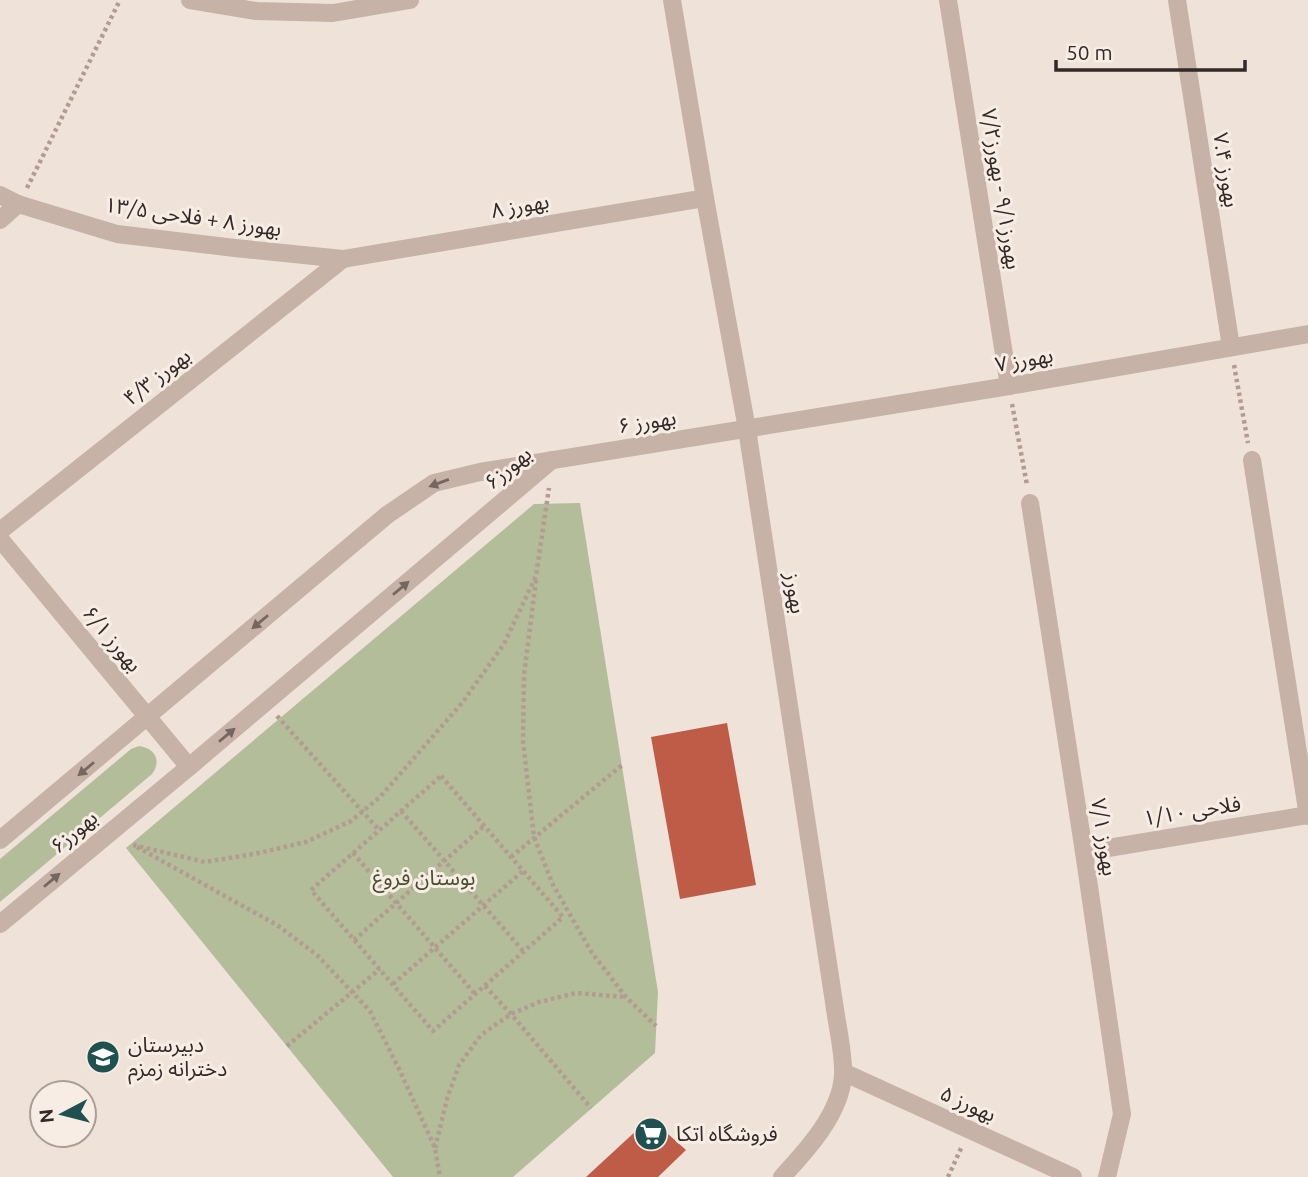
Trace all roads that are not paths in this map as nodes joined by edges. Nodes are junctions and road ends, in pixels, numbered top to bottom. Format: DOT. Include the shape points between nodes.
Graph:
graph roads {
  1 [pos="190,0"];
  2 [pos="410,0"];
  3 [pos="673,0"];
  4 [pos="948,0"];
  5 [pos="1177,0"];
  6 [pos="0,195"];
  7 [pos="705,198"];
  8 [pos="18,204"];
  9 [pos="0,220"];
  10 [pos="343,259"];
  11 [pos="1308,334"];
  12 [pos="1231,347"];
  13 [pos="1009,386"];
  14 [pos="747,429"];
  15 [pos="554,459"];
  16 [pos="1252,460"];
  17 [pos="1030,503"];
  18 [pos="0,531"];
  19 [pos="0,539"];
  20 [pos="148,717"];
  21 [pos="189,767"];
  22 [pos="1308,815"];
  23 [pos="0,840"];
  24 [pos="1084,852"];
  25 [pos="0,924"];
  26 [pos="843,1072"];
  27 [pos="782,1177"];
  28 [pos="1073,1177"];
  29 [pos="1107,1177"];
  1 -- 2 [label="street" via="256,11 333,13"];
  3 -- 7 [label="street, بهورز"];
  4 -- 13 [label="street, بهورز۹/۱ - بهورز۷/۲"];
  5 -- 12 [label="street, بهورز ۷.۴"];
  6 -- 8 [label="street, بهورز ۸ + فلاحی ۱۳/۵"];
  7 -- 10 [label="street, بهورز ۸"];
  7 -- 14 [label="street, بهورز"];
  8 -- 9 [label="street"];
  8 -- 10 [label="street, بهورز ۸ + فلاحی ۱۳/۵" via="117,233"];
  10 -- 18 [label="street, بهورز ۴/۳"];
  11 -- 12 [label="street, بهورز ۷"];
  12 -- 13 [label="street, بهورز ۷"];
  13 -- 14 [label="street, بهورز ۷"];
  14 -- 15 [label="street, بهورز ۶"];
  14 -- 26 [label="street, بهورز"];
  15 -- 20 [label="street, بهورز۶, one-way" via="434,483 387,515"];
  21 -- 15 [label="street, بهورز۶, one-way"];
  16 -- 22 [label="street"];
  17 -- 24 [label="street, بهورز ۷/۱"];
  19 -- 20 [label="street, بهورز ۶/۱"];
  20 -- 21 [label="street, بهورز ۶/۱"];
  20 -- 23 [label="street, بهورز۶, one-way"];
  25 -- 21 [label="street, بهورز۶, one-way"];
  22 -- 24 [label="street, فلاحی ۱/۱۰"];
  24 -- 29 [label="street, بهورز ۷/۱" via="1122,1114"];
  26 -- 27 [label="street, بهورز" via="830,1117"];
  26 -- 28 [label="street, بهورز ۵"];
}
